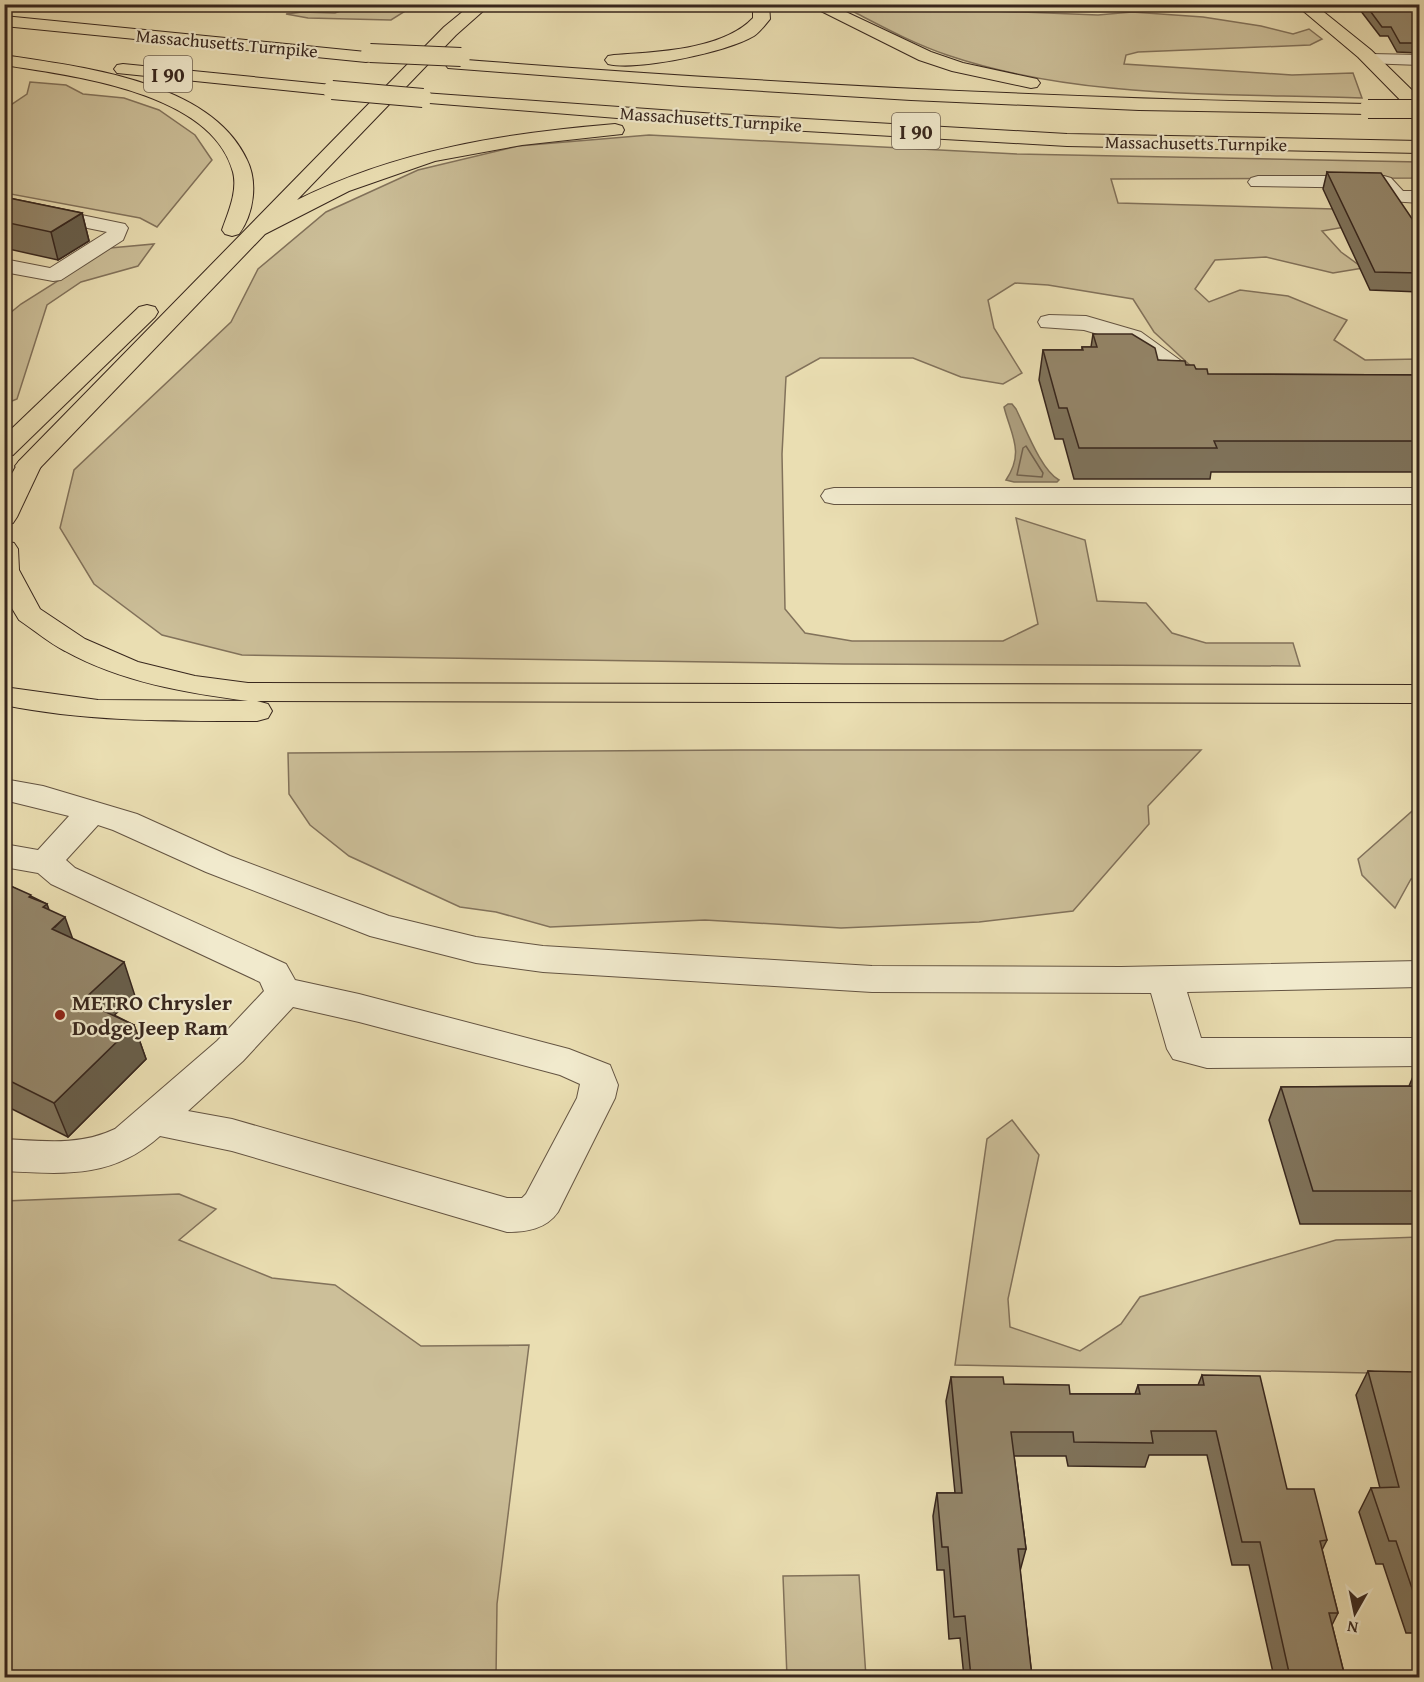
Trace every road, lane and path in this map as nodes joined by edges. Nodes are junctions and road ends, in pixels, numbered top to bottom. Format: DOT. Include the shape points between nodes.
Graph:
graph roads {
  1 [pos="465,4"];
  2 [pos="483,4"];
  3 [pos="761,4"];
  4 [pos="815,4"];
  5 [pos="1303,4"];
  6 [pos="4,21"];
  7 [pos="4,58"];
  8 [pos="1371,59"];
  9 [pos="1419,60"];
  10 [pos="458,61"];
  11 [pos="1245,106"];
  12 [pos="1419,109"];
  13 [pos="1067,140"];
  14 [pos="1415,147"];
  15 [pos="1258,182"];
  16 [pos="1419,182"];
  17 [pos="1390,190"];
  18 [pos="1419,197"];
  19 [pos="4,205"];
  20 [pos="259,228"];
  21 [pos="232,230"];
  22 [pos="4,265"];
  23 [pos="1049,322"];
  24 [pos="1222,392"];
  25 [pos="4,450"];
  26 [pos="28,466"];
  27 [pos="4,491"];
  28 [pos="834,496"];
  29 [pos="1419,496"];
  30 [pos="4,517"];
  31 [pos="4,549"];
  32 [pos="1419,694"];
  33 [pos="4,696"];
  34 [pos="1419,712"];
  35 [pos="4,789"];
  36 [pos="91,812"];
  37 [pos="4,855"];
  38 [pos="48,864"];
  39 [pos="1419,974"];
  40 [pos="1165,979"];
  41 [pos="282,991"];
  42 [pos="1419,1052"];
  43 [pos="153,1119"];
  44 [pos="4,1155"];
  1 -- 21 [label="main road"];
  2 -- 20 [label="main road" via="444,38"];
  3 -- 10 [label="main road" via="762,20 752,30 718,45 686,52 586,61"];
  4 -- 11 [label="main road" via="926,56 1011,80 1118,95"];
  5 -- 8 [label="main road"];
  6 -- 10 [label="main road, Massachusetts Turnpike / I 90"];
  7 -- 13 [label="main road, Massachusetts Turnpike / I 90, bridge" via="423,98"];
  7 -- 21 [label="main road" via="155,93 213,126 228,140 244,174 242,200"];
  8 -- 9 [label="lane"];
  8 -- 12 [label="main road"];
  10 -- 11 [label="main road, Massachusetts Turnpike / I 90" via="773,87"];
  11 -- 12 [label="main road, Massachusetts Turnpike / I 90, bridge"];
  13 -- 14 [label="main road, Massachusetts Turnpike / I 90"];
  13 -- 20 [label="main road" via="687,129 561,134 493,142 371,174"];
  15 -- 17 [label="lane"];
  16 -- 17 [label="lane"];
  17 -- 18 [label="lane"];
  19 -- 22 [label="lane" via="118,228 117,236 53,275"];
  20 -- 26 [label="main road"];
  21 -- 25 [label="main road"];
  23 -- 24 [label="lane" via="1086,323 1133,337 1210,392"];
  26 -- 27 [label="main road"];
  26 -- 30 [label="main road"];
  28 -- 29 [label="lane"];
  31 -- 32 [label="main road" via="5,570 29,614 75,645 128,668 195,685 248,692"];
  33 -- 34 [label="main road" via="94,709 210,711"];
  35 -- 36 [label="lane"];
  36 -- 38 [label="lane"];
  36 -- 40 [label="lane" via="125,822 218,864 382,927 476,950 543,959 872,979"];
  37 -- 38 [label="lane"];
  38 -- 41 [label="lane" via="63,876 273,973"];
  39 -- 40 [label="lane"];
  40 -- 42 [label="lane" via="1186,1049 1207,1054"];
  41 -- 43 [label="lane" via="278,1001 230,1051"];
  41 -- 43 [label="lane" via="569,1063 597,1075 596,1098 536,1212 507,1215 232,1135"];
  43 -- 44 [label="lane" via="129,1140 105,1152 72,1158"];
}
